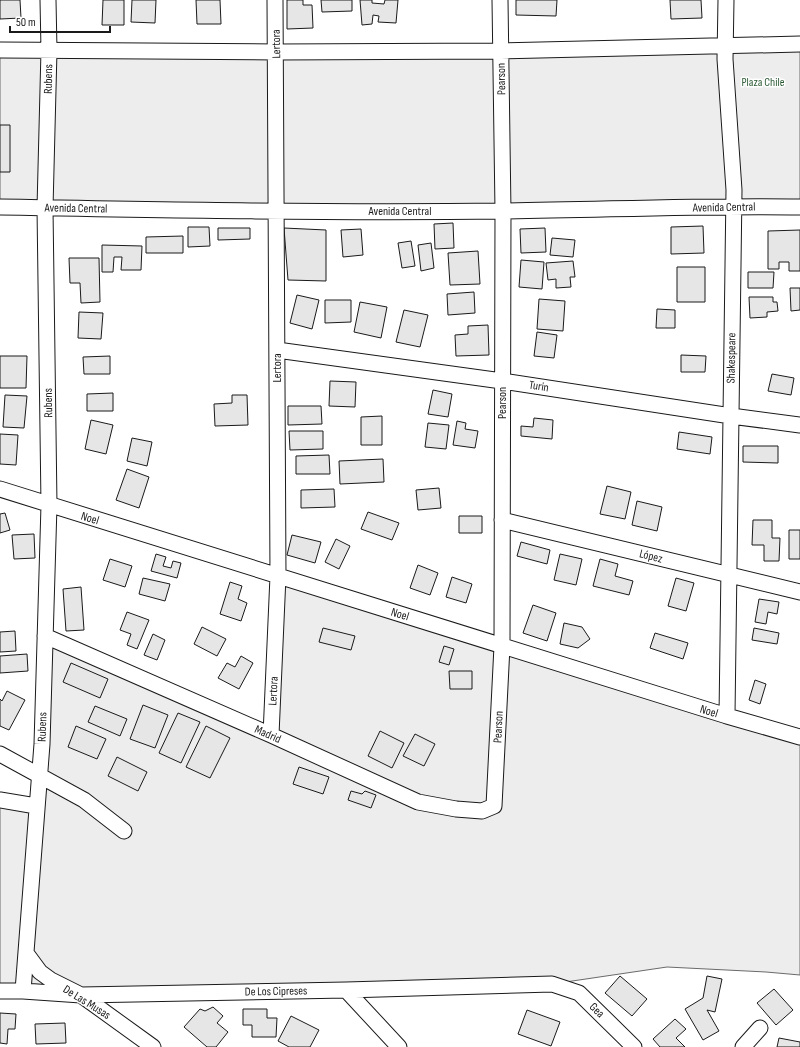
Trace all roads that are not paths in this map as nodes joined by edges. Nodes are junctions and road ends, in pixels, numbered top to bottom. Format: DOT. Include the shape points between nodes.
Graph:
graph roads {
  1 [pos="48,0"];
  2 [pos="275,0"];
  3 [pos="500,0"];
  4 [pos="726,0"];
  5 [pos="800,44"];
  6 [pos="725,46"];
  7 [pos="0,50"];
  8 [pos="49,50"];
  9 [pos="501,51"];
  10 [pos="276,52"];
  11 [pos="733,206"];
  12 [pos="0,207"];
  13 [pos="800,207"];
  14 [pos="45,208"];
  15 [pos="503,211"];
  16 [pos="276,212"];
  17 [pos="277,350"];
  18 [pos="502,381"];
  19 [pos="731,416"];
  20 [pos="800,425"];
  21 [pos="0,489"];
  22 [pos="49,505"];
  23 [pos="502,520"];
  24 [pos="729,575"];
  25 [pos="278,576"];
  26 [pos="800,592"];
  27 [pos="45,636"];
  28 [pos="502,646"];
  29 [pos="727,716"];
  30 [pos="271,735"];
  31 [pos="800,737"];
  32 [pos="0,754"];
  33 [pos="39,776"];
  34 [pos="0,800"];
  35 [pos="36,806"];
  36 [pos="494,806"];
  37 [pos="124,831"];
  38 [pos="26,953"];
  39 [pos="552,984"];
  40 [pos="346,990"];
  41 [pos="0,991"];
  42 [pos="23,991"];
  43 [pos="81,995"];
  44 [pos="760,1028"];
  45 [pos="153,1047"];
  46 [pos="400,1047"];
  47 [pos="634,1047"];
  48 [pos="743,1047"];
  1 -- 8 [label="street, Rubens"];
  2 -- 10 [label="street, Lertora"];
  3 -- 9 [label="street, Pearson"];
  4 -- 6 [label="street, Shakespeare"];
  5 -- 6 [label="street"];
  6 -- 9 [label="street"];
  6 -- 11 [label="street, Shakespeare"];
  7 -- 8 [label="street"];
  8 -- 10 [label="street"];
  8 -- 14 [label="street, Rubens"];
  9 -- 10 [label="street"];
  9 -- 15 [label="street, Pearson"];
  10 -- 16 [label="street, Lertora"];
  11 -- 13 [label="street, Avenida Central"];
  11 -- 15 [label="street, Avenida Central"];
  11 -- 19 [label="street, Shakespeare"];
  12 -- 14 [label="street, Avenida Central"];
  14 -- 16 [label="street, Avenida Central"];
  14 -- 22 [label="street, Rubens"];
  15 -- 16 [label="street, Avenida Central"];
  15 -- 18 [label="street, Pearson"];
  16 -- 17 [label="street, Lertora"];
  17 -- 18 [label="street, Turin"];
  17 -- 25 [label="street, Lertora"];
  18 -- 19 [label="street, Turin"];
  18 -- 23 [label="street, Pearson"];
  19 -- 20 [label="street, Turin"];
  19 -- 24 [label="street, Shakespeare"];
  21 -- 22 [label="street, Noel"];
  22 -- 25 [label="street, Noel"];
  22 -- 27 [label="street, Rubens"];
  23 -- 24 [label="street, López"];
  23 -- 28 [label="street, Pearson"];
  24 -- 26 [label="street, López"];
  24 -- 29 [label="street, Shakespeare"];
  25 -- 28 [label="street, Noel"];
  25 -- 30 [label="street, Lertora"];
  27 -- 30 [label="street, Madrid"];
  27 -- 33 [label="street, Rubens"];
  28 -- 29 [label="street, Noel"];
  28 -- 36 [label="street, Pearson"];
  29 -- 31 [label="street, Noel"];
  30 -- 36 [label="street, Madrid" via="418,802 482,811"];
  32 -- 33 [label="street"];
  33 -- 35 [label="street, Rubens"];
  33 -- 37 [label="street" via="84,800"];
  34 -- 35 [label="street"];
  35 -- 38 [label="street, Rubens"];
  38 -- 42 [label="street, Rubens"];
  38 -- 43 [label="street, De Las Musas" via="40,972"];
  39 -- 40 [label="street, De Los Cipreses"];
  39 -- 47 [label="street, Gea" via="580,993"];
  40 -- 43 [label="street, De Los Cipreses"];
  40 -- 46 [label="street"];
  41 -- 42 [label="street, De Los Cipreses"];
  42 -- 43 [label="street, De Los Cipreses"];
  43 -- 45 [label="street, De Las Musas"];
  44 -- 48 [label="street"];
}
